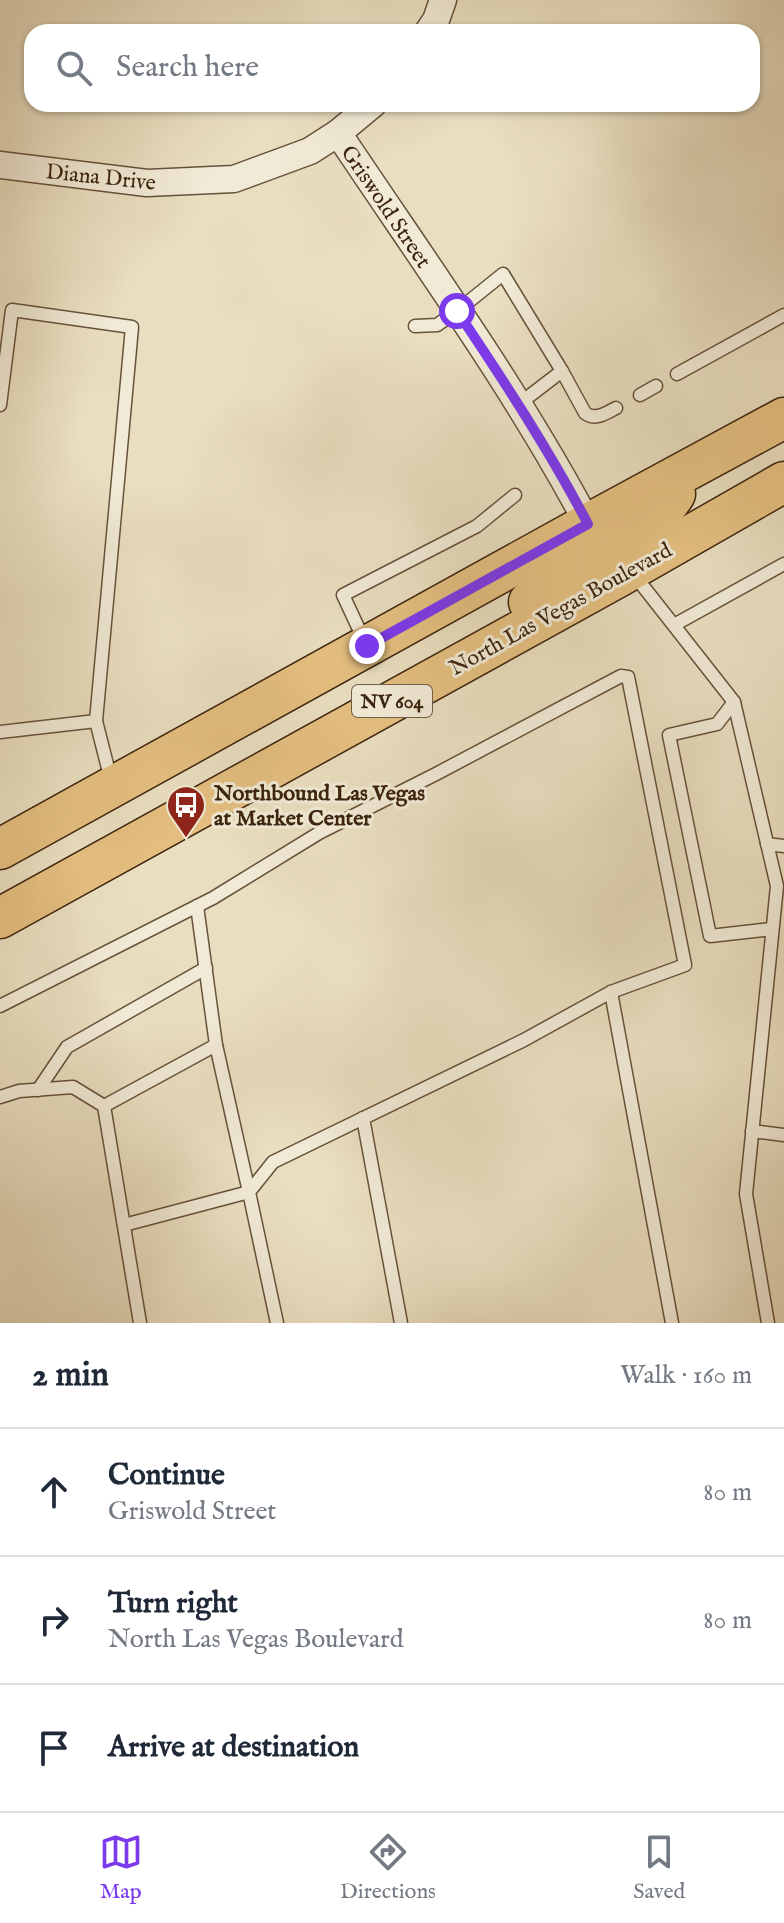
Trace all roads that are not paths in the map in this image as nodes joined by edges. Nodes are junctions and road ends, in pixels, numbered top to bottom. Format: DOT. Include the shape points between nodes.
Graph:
graph roads {
  1 [pos="443,0"];
  2 [pos="433,24"];
  3 [pos="363,112"];
  4 [pos="338,133"];
  5 [pos="0,165"];
  6 [pos="6,309"];
  7 [pos="457,311"];
  8 [pos="784,315"];
  9 [pos="415,326"];
  10 [pos="562,371"];
  11 [pos="677,374"];
  12 [pos="656,386"];
  13 [pos="640,395"];
  14 [pos="519,404"];
  15 [pos="0,405"];
  16 [pos="616,408"];
  17 [pos="784,418"];
  18 [pos="679,475"];
  19 [pos="784,482"];
  20 [pos="515,495"];
  21 [pos="588,524"];
  22 [pos="784,564"];
  23 [pos="630,570"];
  24 [pos="674,625"];
  25 [pos="506,638"];
  26 [pos="367,646"];
  27 [pos="734,702"];
  28 [pos="96,721"];
  29 [pos="0,732"];
  30 [pos="112,787"];
  31 [pos="767,844"];
  32 [pos="784,846"];
  33 [pos="0,849"];
  34 [pos="197,906"];
  35 [pos="0,918"];
  36 [pos="772,929"];
  37 [pos="206,968"];
  38 [pos="611,992"];
  39 [pos="0,1006"];
  40 [pos="216,1045"];
  41 [pos="38,1090"];
  42 [pos="0,1097"];
  43 [pos="104,1106"];
  44 [pos="363,1118"];
  45 [pos="752,1131"];
  46 [pos="784,1135"];
  47 [pos="249,1192"];
  48 [pos="124,1225"];
  49 [pos="140,1323"];
  50 [pos="277,1323"];
  51 [pos="401,1323"];
  52 [pos="672,1323"];
  53 [pos="768,1323"];
  1 -- 2 [label="street"];
  3 -- 4 [label="street, Diana Drive"];
  4 -- 5 [label="street, Diana Drive" via="310,151 234,179 147,183"];
  4 -- 7 [label="street, Griswold Street"];
  6 -- 15 [label="lane"];
  6 -- 28 [label="lane" via="132,327"];
  7 -- 9 [label="lane" via="437,325"];
  7 -- 10 [label="lane" via="503,274"];
  7 -- 14 [label="street, Griswold Street"];
  8 -- 11 [label="lane"];
  10 -- 14 [label="lane"];
  10 -- 16 [label="lane" via="590,417"];
  12 -- 13 [label="lane"];
  14 -- 21 [label="street, Griswold Street"];
  17 -- 18 [label="main road, NV 604"];
  18 -- 21 [label="main road, NV 604"];
  18 -- 23 [label="main road" via="679,487 667,505 629,536 624,555"];
  19 -- 23 [label="main road, North Las Vegas Boulevard / NV 604"];
  20 -- 26 [label="lane" via="477,526 343,595"];
  21 -- 25 [label="main road" via="589,552 518,611"];
  21 -- 26 [label="main road, NV 604"];
  22 -- 24 [label="lane"];
  23 -- 24 [label="lane"];
  23 -- 25 [label="main road, North Las Vegas Boulevard / NV 604"];
  24 -- 27 [label="lane"];
  25 -- 35 [label="main road, North Las Vegas Boulevard / NV 604"];
  26 -- 30 [label="main road, NV 604"];
  27 -- 31 [label="lane"];
  27 -- 36 [label="lane" via="717,724 669,735 710,936"];
  28 -- 29 [label="lane"];
  28 -- 30 [label="lane"];
  30 -- 33 [label="main road, NV 604"];
  31 -- 32 [label="lane"];
  31 -- 36 [label="lane" via="777,886"];
  34 -- 37 [label="lane"];
  34 -- 38 [label="lane" via="319,833 621,676 628,677 685,965"];
  34 -- 39 [label="lane"];
  36 -- 45 [label="lane"];
  37 -- 40 [label="lane"];
  37 -- 41 [label="lane" via="67,1047"];
  38 -- 44 [label="lane"];
  38 -- 52 [label="lane"];
  40 -- 43 [label="lane"];
  40 -- 47 [label="lane"];
  41 -- 42 [label="lane"];
  41 -- 43 [label="lane" via="73,1087"];
  43 -- 48 [label="lane"];
  44 -- 47 [label="lane" via="273,1162"];
  44 -- 51 [label="lane"];
  45 -- 46 [label="lane"];
  45 -- 53 [label="lane" via="746,1194"];
  47 -- 48 [label="lane"];
  47 -- 50 [label="lane"];
  48 -- 49 [label="lane"];
}
